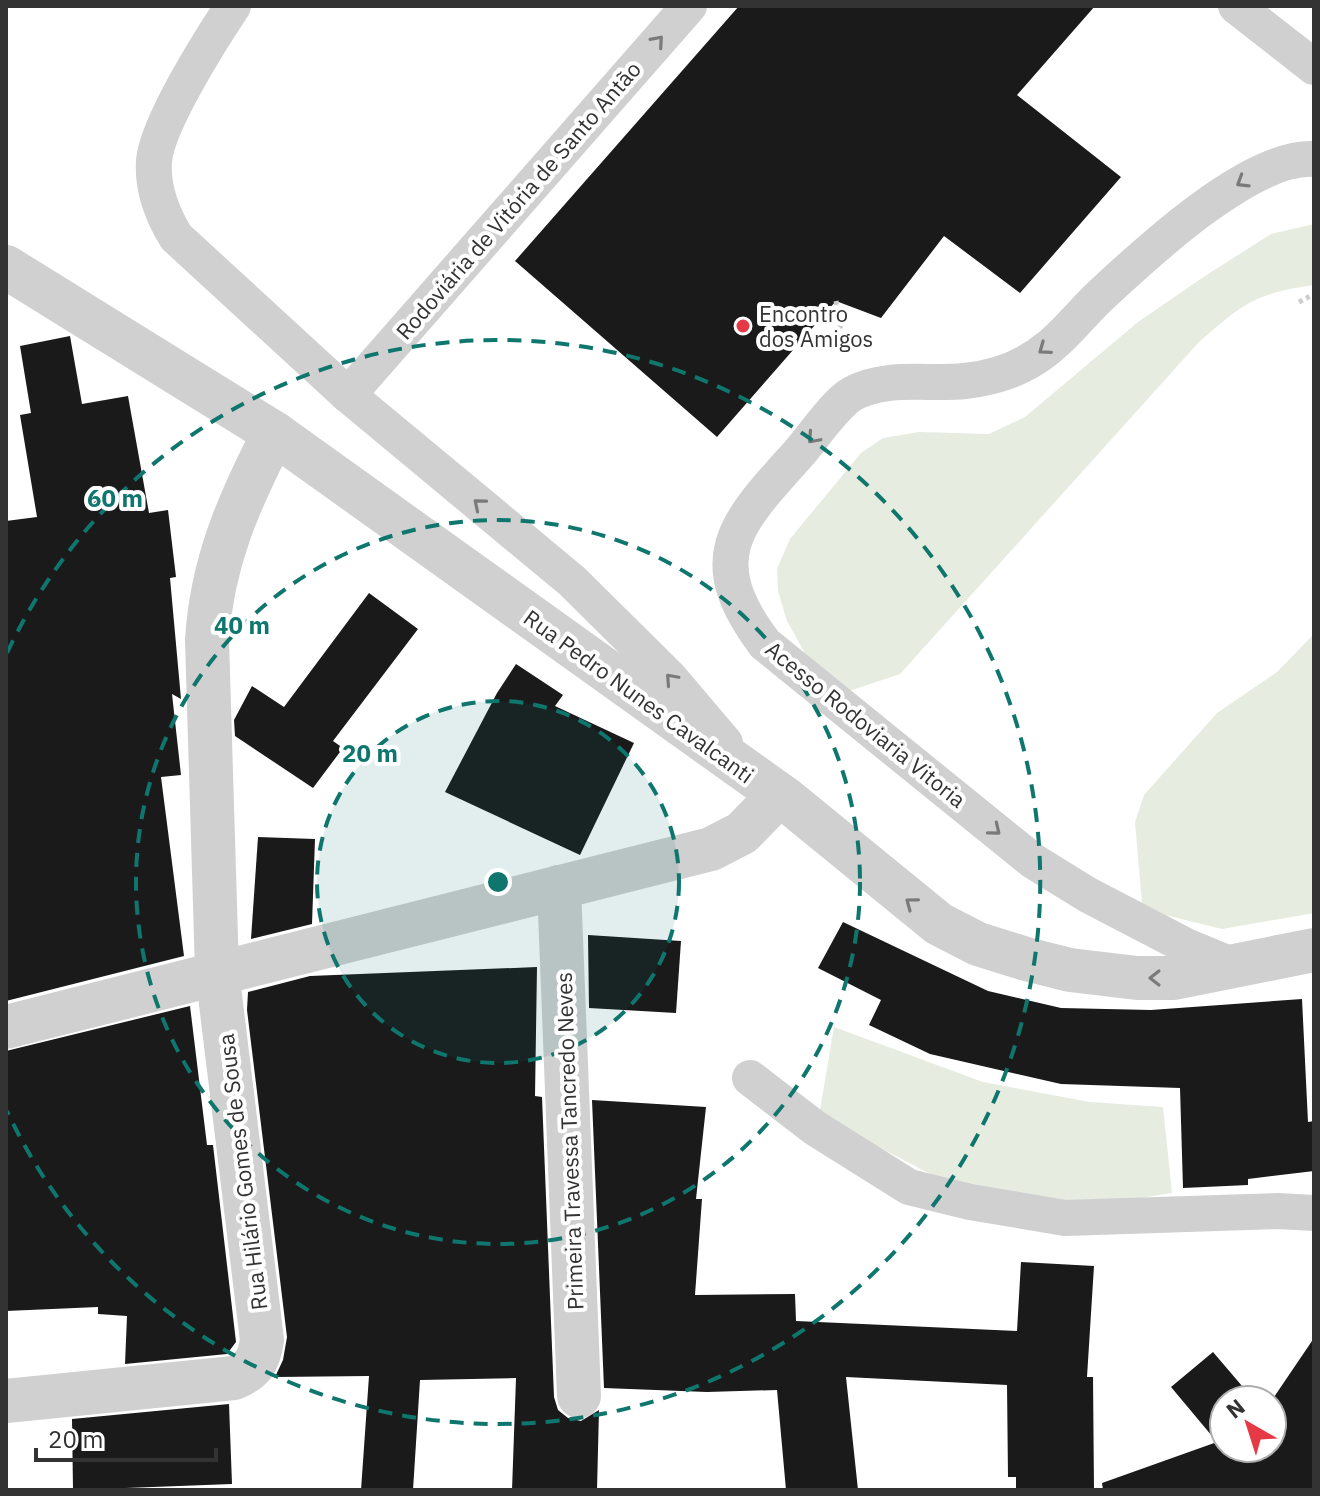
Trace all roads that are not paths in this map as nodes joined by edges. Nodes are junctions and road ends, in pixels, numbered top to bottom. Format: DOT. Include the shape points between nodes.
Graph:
graph roads {
  1 [pos="233,6"];
  2 [pos="689,6"];
  3 [pos="1236,6"];
  4 [pos="1314,67"];
  5 [pos="1314,159"];
  6 [pos="6,267"];
  7 [pos="348,395"];
  8 [pos="274,433"];
  9 [pos="768,788"];
  10 [pos="559,887"];
  11 [pos="1314,950"];
  12 [pos="1234,966"];
  13 [pos="217,971"];
  14 [pos="6,1027"];
  15 [pos="750,1078"];
  16 [pos="1314,1213"];
  17 [pos="579,1396"];
  18 [pos="6,1401"];
  1 -- 7 [label="lane" via="200,55 154,158 155,188 176,237"];
  7 -- 2 [label="lane, Rodoviária de Vitória de Santo Antão, one-way"];
  3 -- 4 [label="lane"];
  5 -- 12 [label="lane, Acesso Rodoviaria Vitoria, one-way" via="1296,158 1264,168 1217,197 1101,295 1048,348 1005,374 878,385 851,395 746,513 732,544 731,581 743,615 765,644 1033,861 1141,923"];
  6 -- 8 [label="street, Rua Pedro Nunes Cavalcanti"];
  9 -- 7 [label="lane, one-way" via="669,677 572,581"];
  8 -- 9 [label="street, Rua Pedro Nunes Cavalcanti"];
  8 -- 13 [label="street, Rua Hilário Gomes de Sousa" via="230,521 209,603"];
  9 -- 10 [label="street" via="742,833 711,849"];
  12 -- 9 [label="street, Rua Pedro Nunes Cavalcanti, one-way" via="1174,978 1137,978 1070,970 978,944 904,899"];
  10 -- 13 [label="street"];
  10 -- 17 [label="street, Primeira Travessa Tancredo Neves"];
  11 -- 12 [label="street, Rua Pedro Nunes Cavalcanti"];
  13 -- 14 [label="street"];
  13 -- 18 [label="street, Rua Hilário Gomes de Sousa" via="260,1356 250,1371 234,1378"];
  15 -- 16 [label="lane" via="815,1128 909,1187 970,1202 1065,1218"];
}
